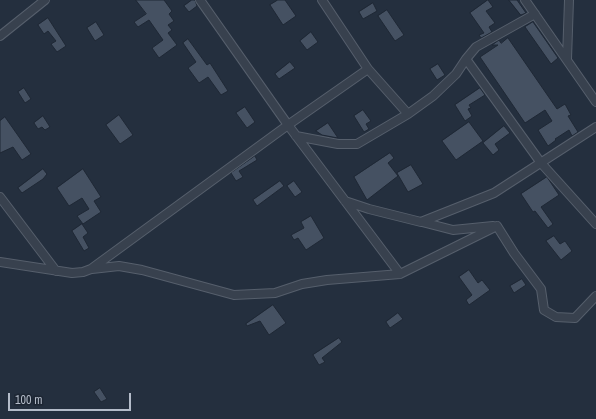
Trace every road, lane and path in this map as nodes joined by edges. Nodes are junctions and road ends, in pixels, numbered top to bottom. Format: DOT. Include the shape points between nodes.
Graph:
graph roads {
  1 [pos="45,0"];
  2 [pos="200,0"];
  3 [pos="322,0"];
  4 [pos="526,0"];
  5 [pos="570,0"];
  6 [pos="535,14"];
  7 [pos="0,36"];
  8 [pos="466,59"];
  9 [pos="567,59"];
  10 [pos="368,69"];
  11 [pos="596,102"];
  12 [pos="408,114"];
  13 [pos="288,125"];
  14 [pos="596,127"];
  15 [pos="296,136"];
  16 [pos="540,163"];
  17 [pos="0,197"];
  18 [pos="344,200"];
  19 [pos="421,222"];
  20 [pos="596,224"];
  21 [pos="497,226"];
  22 [pos="0,262"];
  23 [pos="92,269"];
  24 [pos="56,271"];
  25 [pos="400,274"];
  26 [pos="596,296"];
  1 -- 7 [label="street"];
  2 -- 13 [label="street"];
  3 -- 10 [label="street"];
  4 -- 6 [label="street"];
  5 -- 9 [label="street"];
  6 -- 8 [label="street" via="476,48"];
  6 -- 9 [label="street"];
  8 -- 12 [label="street" via="456,74 433,96"];
  8 -- 16 [label="street"];
  9 -- 11 [label="street"];
  10 -- 12 [label="street"];
  10 -- 13 [label="street"];
  12 -- 15 [label="street" via="357,144 338,144"];
  13 -- 15 [label="street"];
  13 -- 23 [label="street"];
  14 -- 16 [label="street"];
  15 -- 18 [label="street"];
  16 -- 19 [label="street" via="494,193"];
  16 -- 20 [label="street"];
  17 -- 24 [label="street"];
  18 -- 19 [label="street"];
  18 -- 25 [label="street"];
  19 -- 21 [label="street" via="453,230"];
  21 -- 25 [label="street"];
  21 -- 26 [label="street" via="541,289 544,310 556,317 575,318"];
  22 -- 24 [label="street"];
  23 -- 24 [label="street" via="72,273"];
  23 -- 25 [label="street" via="119,266 142,270 234,295 275,293 302,284 328,280"];
}
